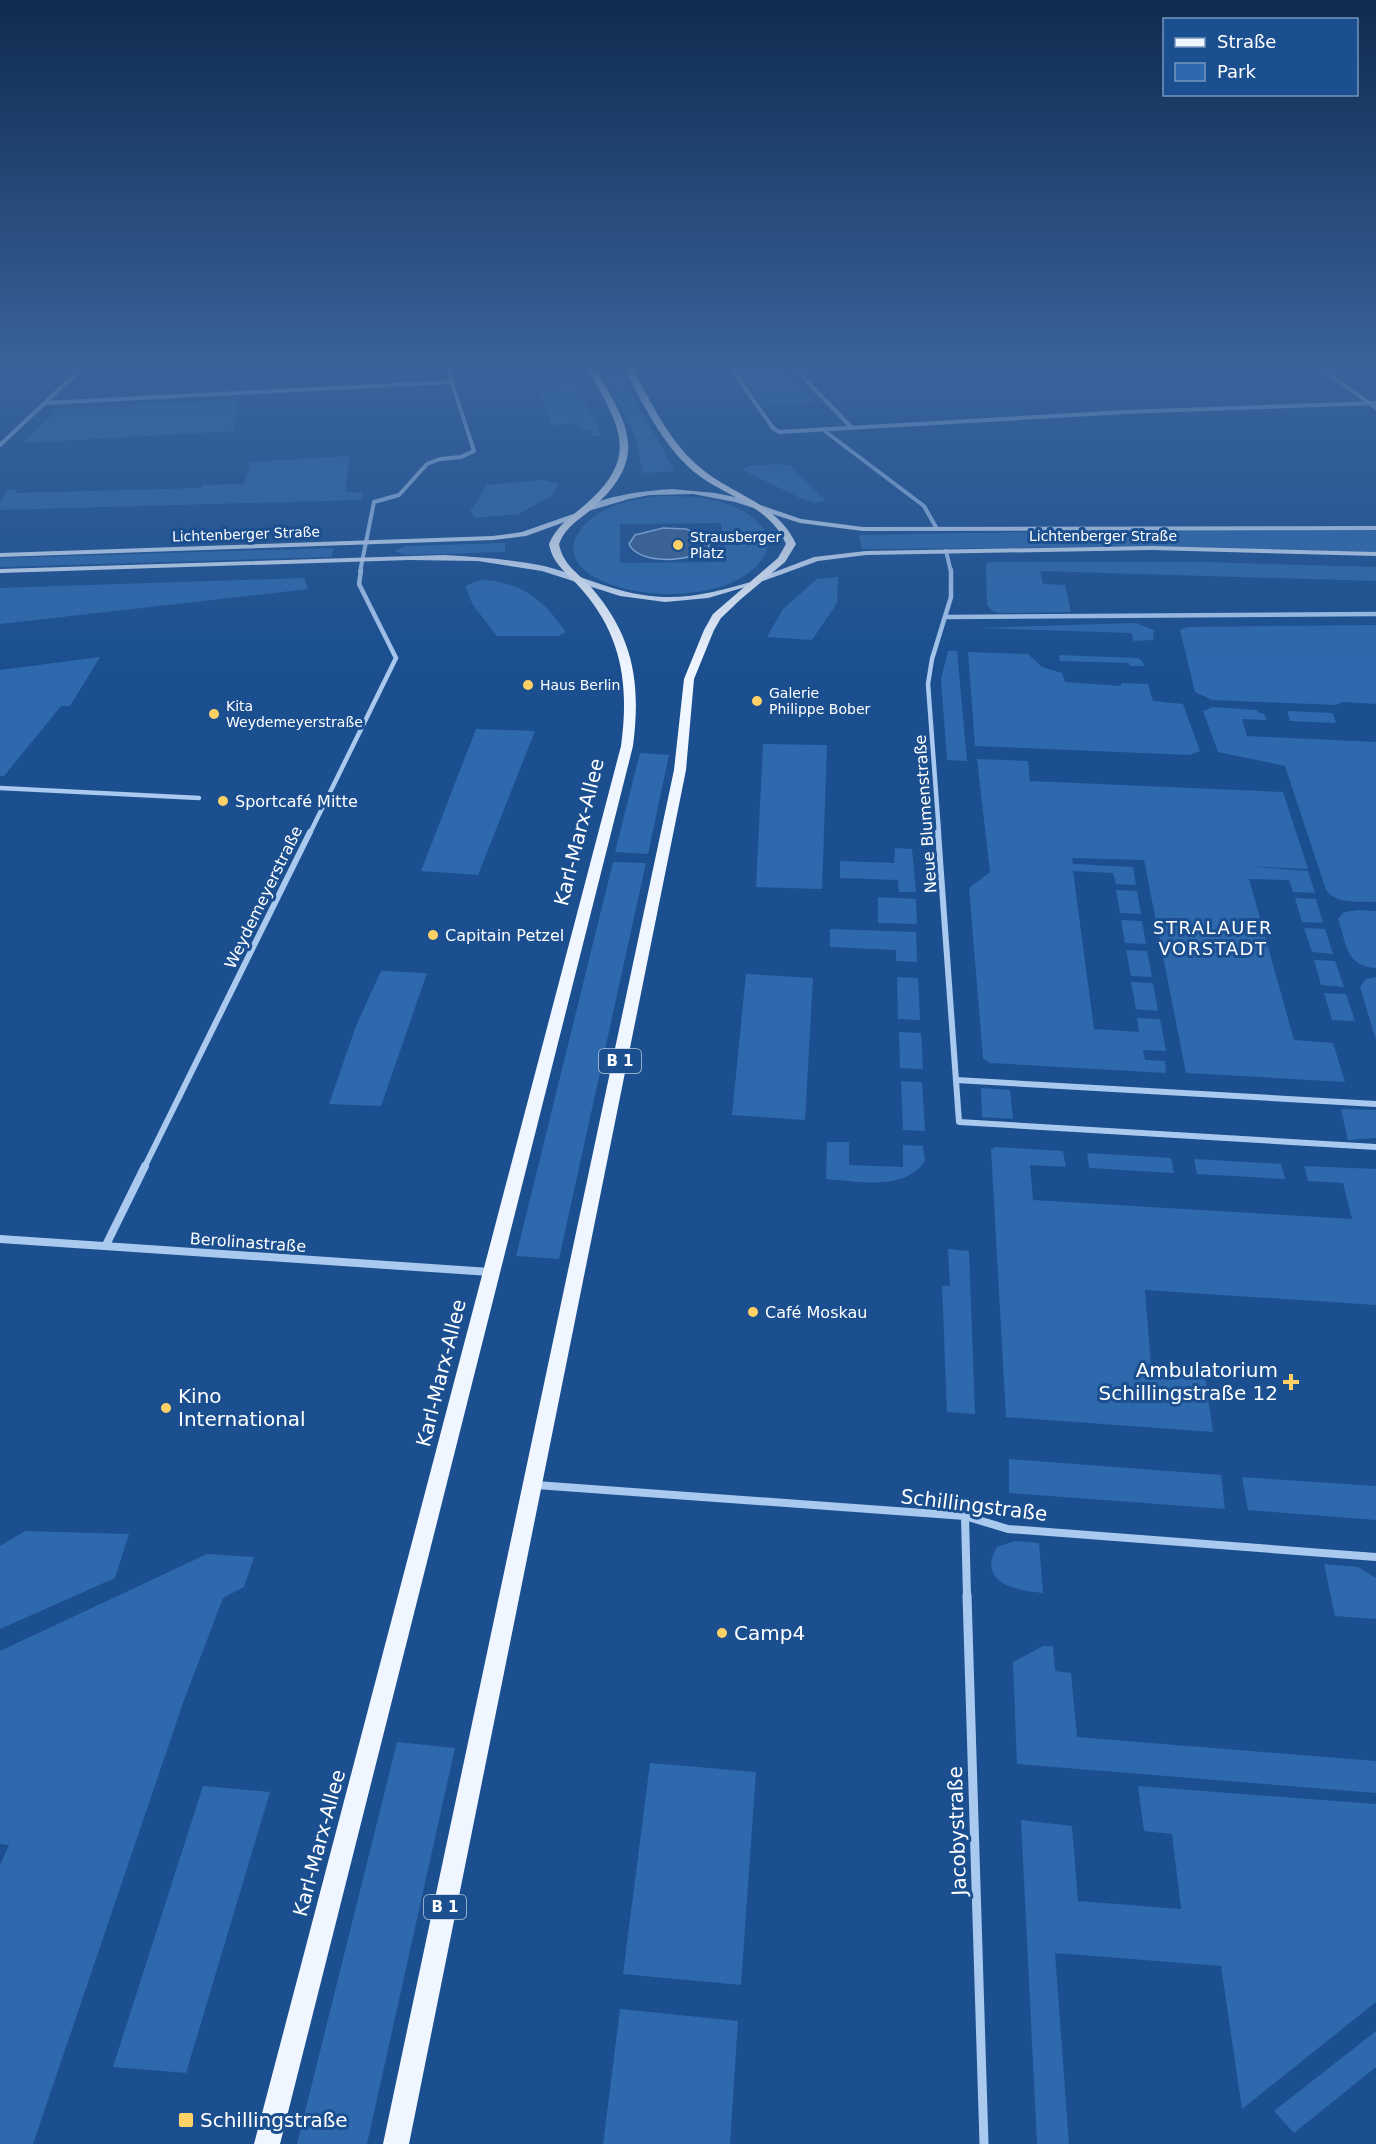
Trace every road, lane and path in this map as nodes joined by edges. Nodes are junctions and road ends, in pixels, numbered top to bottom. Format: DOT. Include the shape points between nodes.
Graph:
graph roads {
  1 [pos="424,467"];
  2 [pos="622,467"];
  3 [pos="694,467"];
  4 [pos="872,467"];
  5 [pos="761,508"];
  6 [pos="585,510"];
  7 [pos="573,516"];
  8 [pos="1376,528"];
  9 [pos="937,529"];
  10 [pos="366,543"];
  11 [pos="946,551"];
  12 [pos="1376,554"];
  13 [pos="0,555"];
  14 [pos="363,560"];
  15 [pos="0,571"];
  16 [pos="575,579"];
  17 [pos="757,581"];
  18 [pos="1376,614"];
  19 [pos="947,617"];
  20 [pos="0,788"];
  21 [pos="199,798"];
  22 [pos="956,1080"];
  23 [pos="1376,1104"];
  24 [pos="1376,1147"];
  25 [pos="0,1239"];
  26 [pos="106,1245"];
  27 [pos="493,1272"];
  28 [pos="532,1485"];
  29 [pos="965,1516"];
  30 [pos="1376,1557"];
  31 [pos="267,2144"];
  32 [pos="396,2144"];
  33 [pos="984,2144"];
  1 -- 10 [label="street" via="399,495 374,502"];
  2 -- 6 [label="main road" via="618,477"];
  3 -- 5 [label="main road, B 1"];
  4 -- 9 [label="street" via="924,506"];
  5 -- 6 [label="main road" via="718,495 668,491 619,498"];
  5 -- 9 [label="main road, Lichtenberger Straße" via="780,516 841,527"];
  5 -- 17 [label="main road, B 1" via="780,523 791,544 782,560"];
  6 -- 7 [label="main road"];
  7 -- 10 [label="main road, Lichtenberger Straße" via="523,534 493,538"];
  7 -- 16 [label="main road" via="554,543 559,562"];
  8 -- 9 [label="main road, Lichtenberger Straße"];
  10 -- 13 [label="main road, Lichtenberger Straße"];
  10 -- 14 [label="street"];
  11 -- 12 [label="main road, Lichtenberger Straße" via="1152,548"];
  11 -- 17 [label="main road, Lichtenberger Straße" via="831,556"];
  11 -- 19 [label="street, Neue Blumenstraße" via="953,582"];
  14 -- 15 [label="main road, Lichtenberger Straße"];
  14 -- 16 [label="main road, Lichtenberger Straße" via="487,559 535,566"];
  14 -- 26 [label="street, Weydemeyerstraße" via="359,584 396,658"];
  16 -- 17 [label="main road" via="623,596 664,601 715,595"];
  16 -- 27 [label="main road, Karl-Marx-Allee" via="606,615 630,667 633,705 627,746"];
  17 -- 28 [label="main road, B 1" via="717,616 689,679 682,762"];
  18 -- 19 [label="street"];
  19 -- 22 [label="street, Neue Blumenstraße" via="932,655 928,684"];
  20 -- 21 [label="street"];
  22 -- 23 [label="street"];
  22 -- 24 [label="street, Neue Blumenstraße" via="960,1122"];
  25 -- 26 [label="street, Berolinastraße"];
  26 -- 27 [label="street, Berolinastraße"];
  27 -- 31 [label="main road, Karl-Marx-Allee"];
  28 -- 29 [label="street, Schillingstraße"];
  28 -- 32 [label="main road, B 1"];
  29 -- 30 [label="street, Schillingstraße" via="1008,1529"];
  29 -- 33 [label="street, Jacobystraße"];
}
